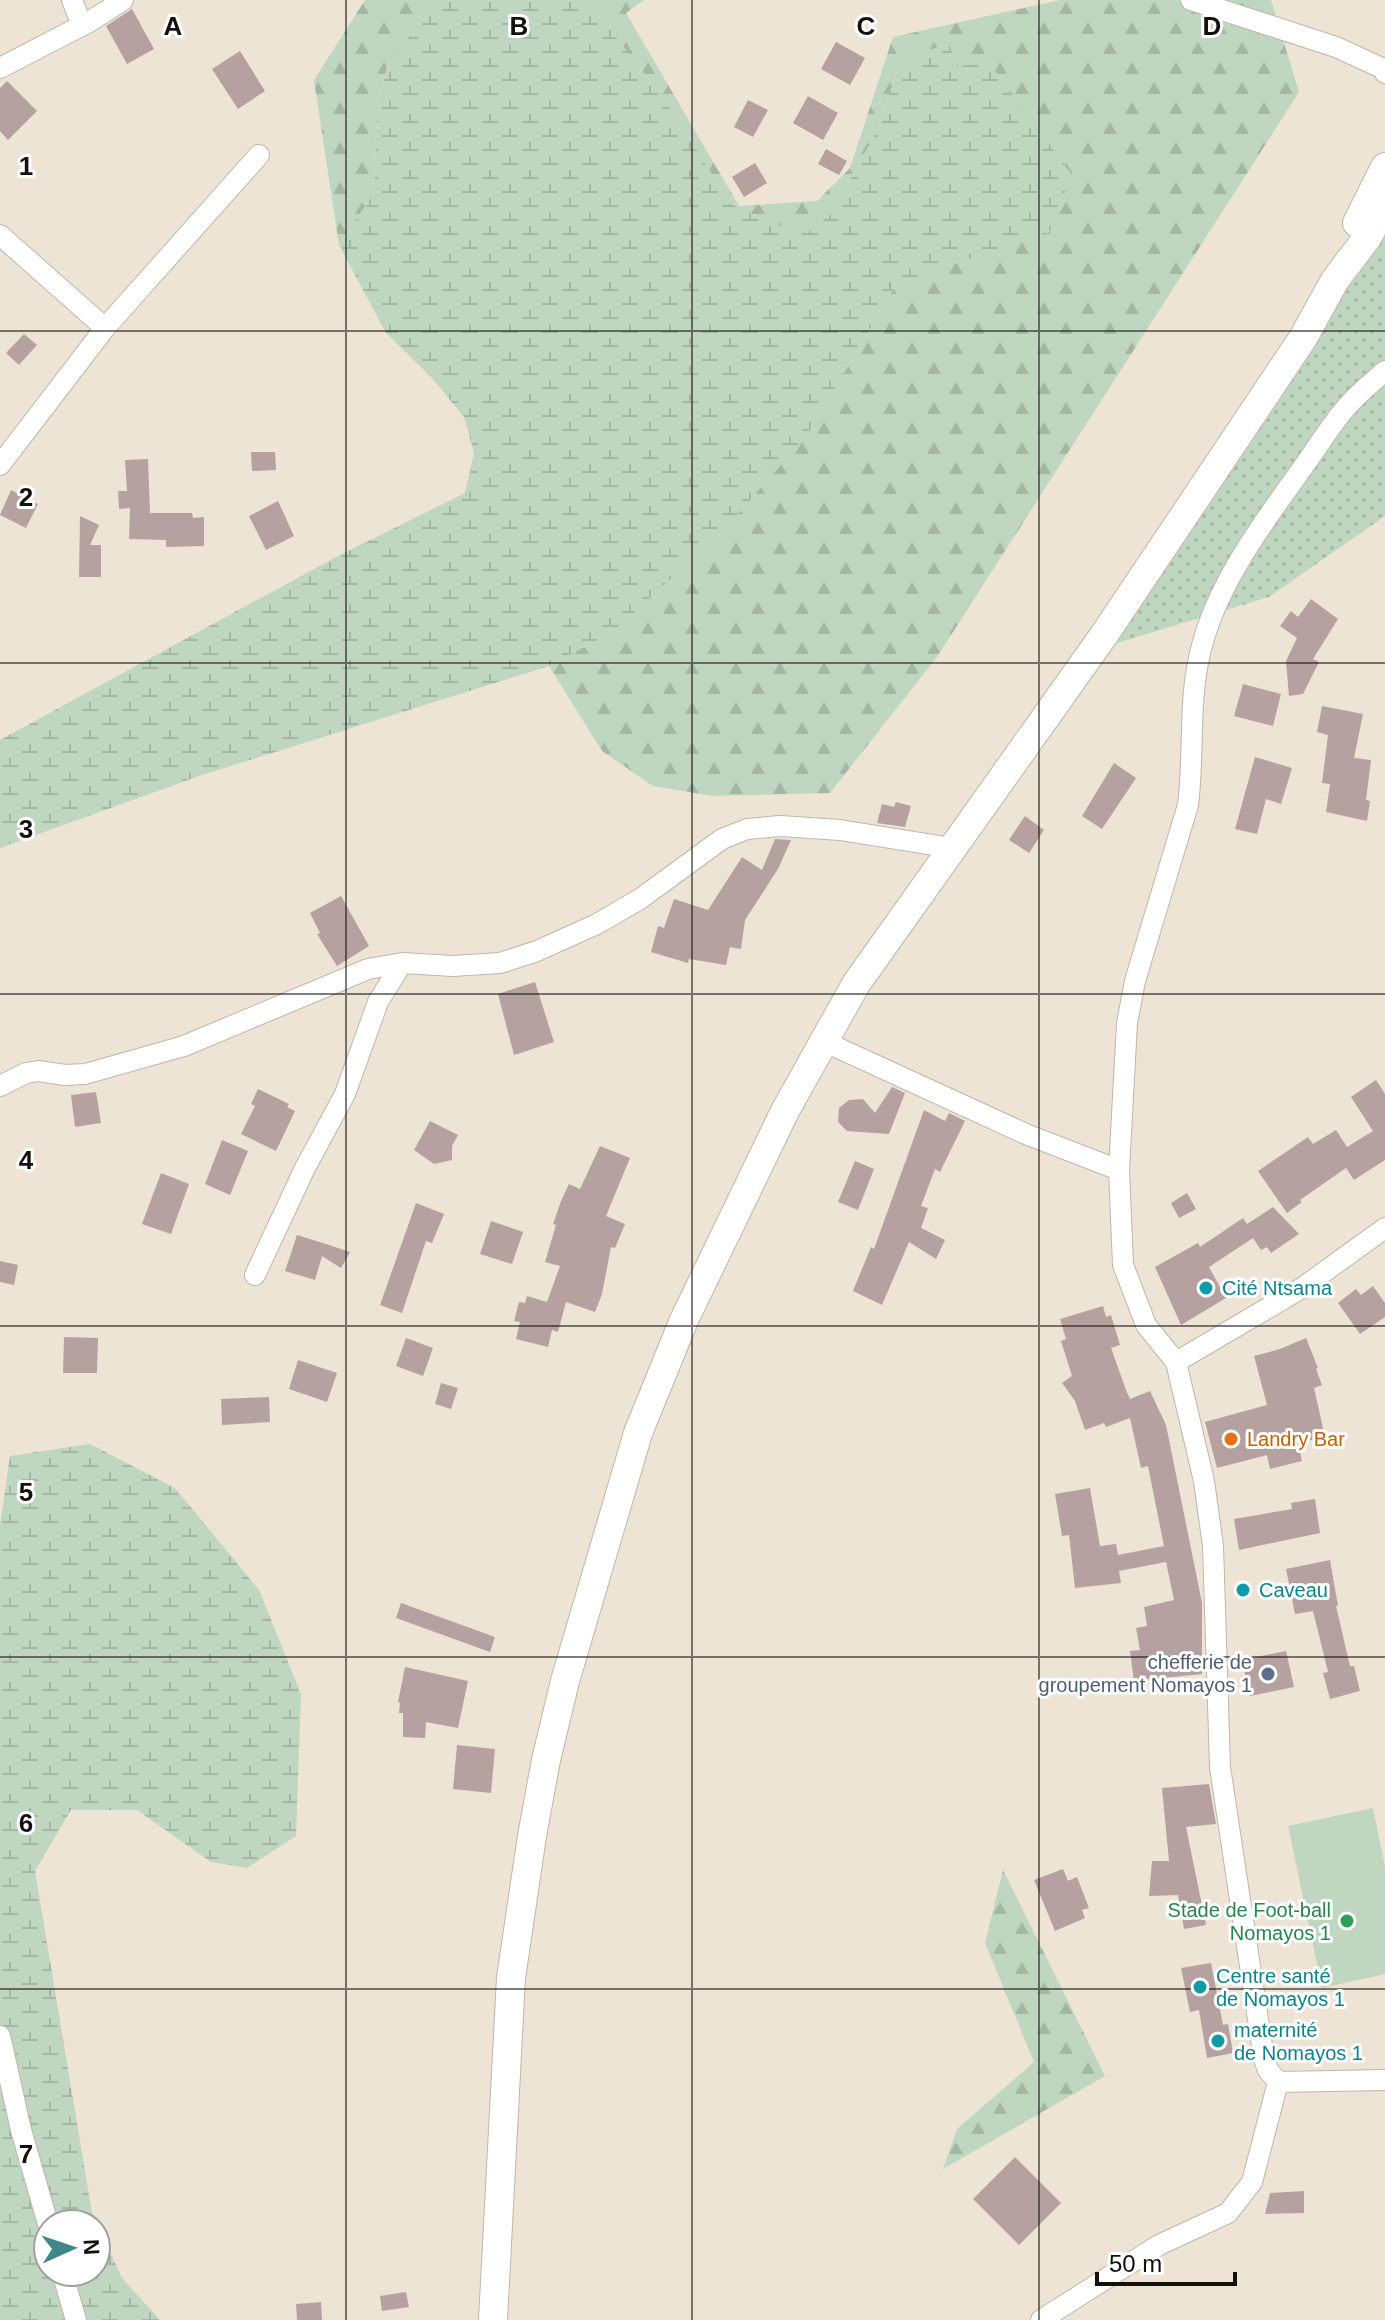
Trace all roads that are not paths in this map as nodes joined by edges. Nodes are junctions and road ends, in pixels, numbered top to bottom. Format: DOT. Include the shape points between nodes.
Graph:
graph roads {
  1 [pos="72,0"];
  2 [pos="123,0"];
  3 [pos="1191,0"];
  4 [pos="82,26"];
  5 [pos="0,68"];
  6 [pos="1385,73"];
  7 [pos="259,155"];
  8 [pos="1385,167"];
  9 [pos="1385,205"];
  10 [pos="0,235"];
  11 [pos="1335,280"];
  12 [pos="105,328"];
  13 [pos="1385,371"];
  14 [pos="0,465"];
  15 [pos="952,848"];
  16 [pos="402,963"];
  17 [pos="823,1041"];
  18 [pos="0,1086"];
  19 [pos="1119,1170"];
  20 [pos="1385,1228"];
  21 [pos="255,1275"];
  22 [pos="1176,1362"];
  23 [pos="0,2036"];
  24 [pos="1385,2080"];
  25 [pos="1278,2082"];
  26 [pos="43,2208"];
  27 [pos="67,2288"];
  28 [pos="76,2320"];
  29 [pos="493,2320"];
  30 [pos="1041,2320"];
  1 -- 4 [label="street"];
  2 -- 4 [label="street"];
  3 -- 6 [label="street" via="1336,47"];
  4 -- 5 [label="street"];
  7 -- 12 [label="street"];
  8 -- 11 [label="highway"];
  9 -- 11 [label="highway"];
  10 -- 12 [label="street"];
  11 -- 15 [label="highway" via="1303,338 1104,635"];
  12 -- 14 [label="street"];
  13 -- 19 [label="street" via="1338,417 1271,513 1207,629 1193,693 1188,805 1127,1023"];
  15 -- 16 [label="street" via="840,830 747,829 722,839 597,924 537,951 500,963"];
  15 -- 17 [label="highway" via="856,984"];
  16 -- 18 [label="street" via="368,969 184,1046 85,1074 26,1073"];
  16 -- 21 [label="street" via="378,1002 345,1094"];
  17 -- 19 [label="street" via="1028,1135"];
  17 -- 29 [label="highway" via="733,1214 638,1433 565,1681 532,1836 511,1978"];
  19 -- 22 [label="street" via="1123,1265 1146,1325"];
  20 -- 22 [label="street" via="1302,1288"];
  22 -- 25 [label="street" via="1213,1546 1224,1798 1264,2059"];
  23 -- 26 [label="street"];
  24 -- 25 [label="street"];
  25 -- 30 [label="street" via="1252,2182 1228,2213 1159,2245"];
  27 -- 28 [label="street"];
}
